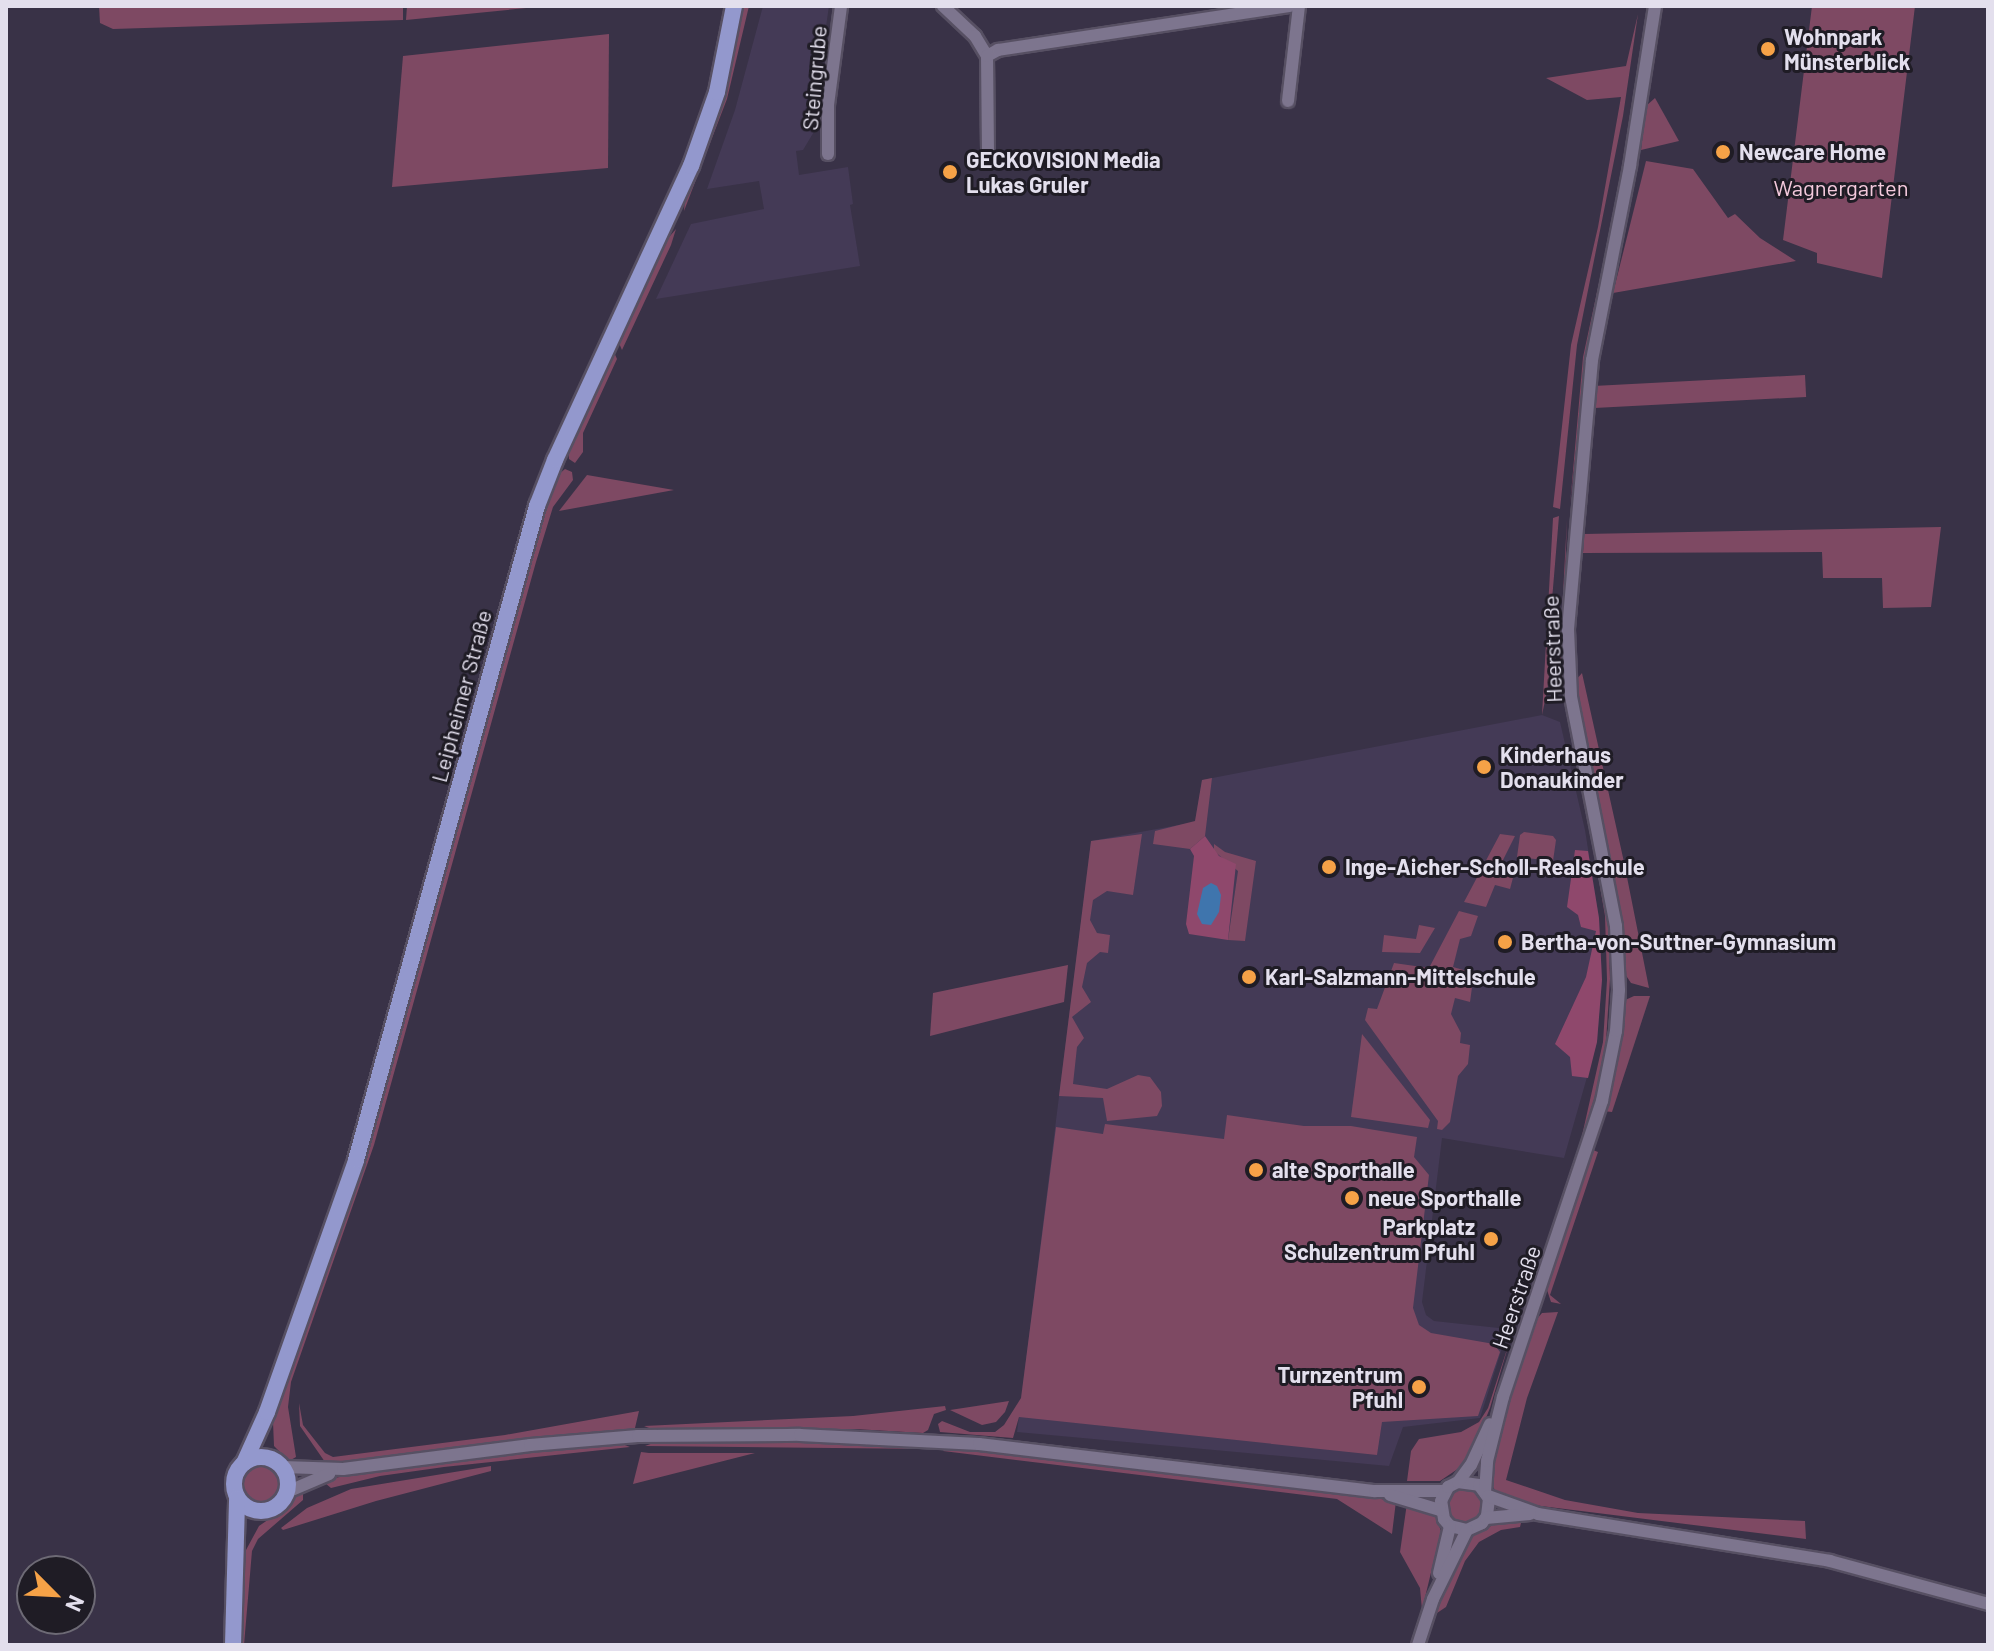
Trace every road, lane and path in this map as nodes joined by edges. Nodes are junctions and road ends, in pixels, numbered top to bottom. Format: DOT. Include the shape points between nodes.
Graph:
graph roads {
  1 [pos="734,6"];
  2 [pos="841,6"];
  3 [pos="943,6"];
  4 [pos="1290,6"];
  5 [pos="1299,6"];
  6 [pos="1655,6"];
  7 [pos="987,56"];
  8 [pos="1288,101"];
  9 [pos="988,153"];
  10 [pos="828,154"];
  11 [pos="1503,1397"];
  12 [pos="267,1412"];
  13 [pos="244,1463"];
  14 [pos="278,1464"];
  15 [pos="343,1469"];
  16 [pos="1458,1482"];
  17 [pos="1375,1491"];
  18 [pos="1445,1491"];
  19 [pos="287,1492"];
  20 [pos="1486,1494"];
  21 [pos="237,1498"];
  22 [pos="1440,1510"];
  23 [pos="263,1511"];
  24 [pos="1538,1514"];
  25 [pos="1486,1518"];
  26 [pos="1450,1526"];
  27 [pos="1467,1530"];
  28 [pos="239,1545"];
  29 [pos="1433,1599"];
  30 [pos="1988,1604"];
  31 [pos="233,1645"];
  32 [pos="1418,1645"];
  1 -- 12 [label="main road, Leipheimer Straße" via="717,92 700,142 537,506 356,1160"];
  2 -- 10 [label="street, Steingrube" via="828,105"];
  3 -- 7 [label="street" via="975,36"];
  4 -- 7 [label="street" via="998,50"];
  5 -- 8 [label="street"];
  6 -- 11 [label="street, Heerstraße" via="1592,360 1568,629 1571,696 1616,926 1616,1031 1602,1101"];
  7 -- 9 [label="street"];
  11 -- 16 [label="street, Heerstraße"];
  11 -- 20 [label="street, Heerstraße" via="1487,1461"];
  12 -- 13 [label="main road, Leipheimer Straße"];
  12 -- 14 [label="main road, Leipheimer Straße" via="267,1444"];
  13 -- 14 [label="main road" via="257,1457"];
  13 -- 21 [label="main road" via="234,1479"];
  14 -- 15 [label="street"];
  14 -- 19 [label="main road" via="288,1479"];
  15 -- 17 [label="street" via="638,1436 800,1435 979,1444"];
  15 -- 19 [label="street"];
  16 -- 18 [label="street, Heerstraße"];
  16 -- 20 [label="street" via="1472,1482"];
  17 -- 18 [label="street"];
  17 -- 22 [label="street"];
  18 -- 22 [label="street"];
  19 -- 23 [label="main road" via="277,1506"];
  20 -- 24 [label="street"];
  20 -- 25 [label="street"];
  21 -- 23 [label="main road" via="248,1508"];
  21 -- 28 [label="main road"];
  22 -- 26 [label="street"];
  23 -- 28 [label="main road"];
  24 -- 25 [label="street"];
  24 -- 30 [label="street" via="1830,1561"];
  25 -- 27 [label="street"];
  26 -- 27 [label="street"];
  26 -- 29 [label="street"];
  27 -- 29 [label="street"];
  28 -- 31 [label="main road"];
  29 -- 32 [label="street"];
}
